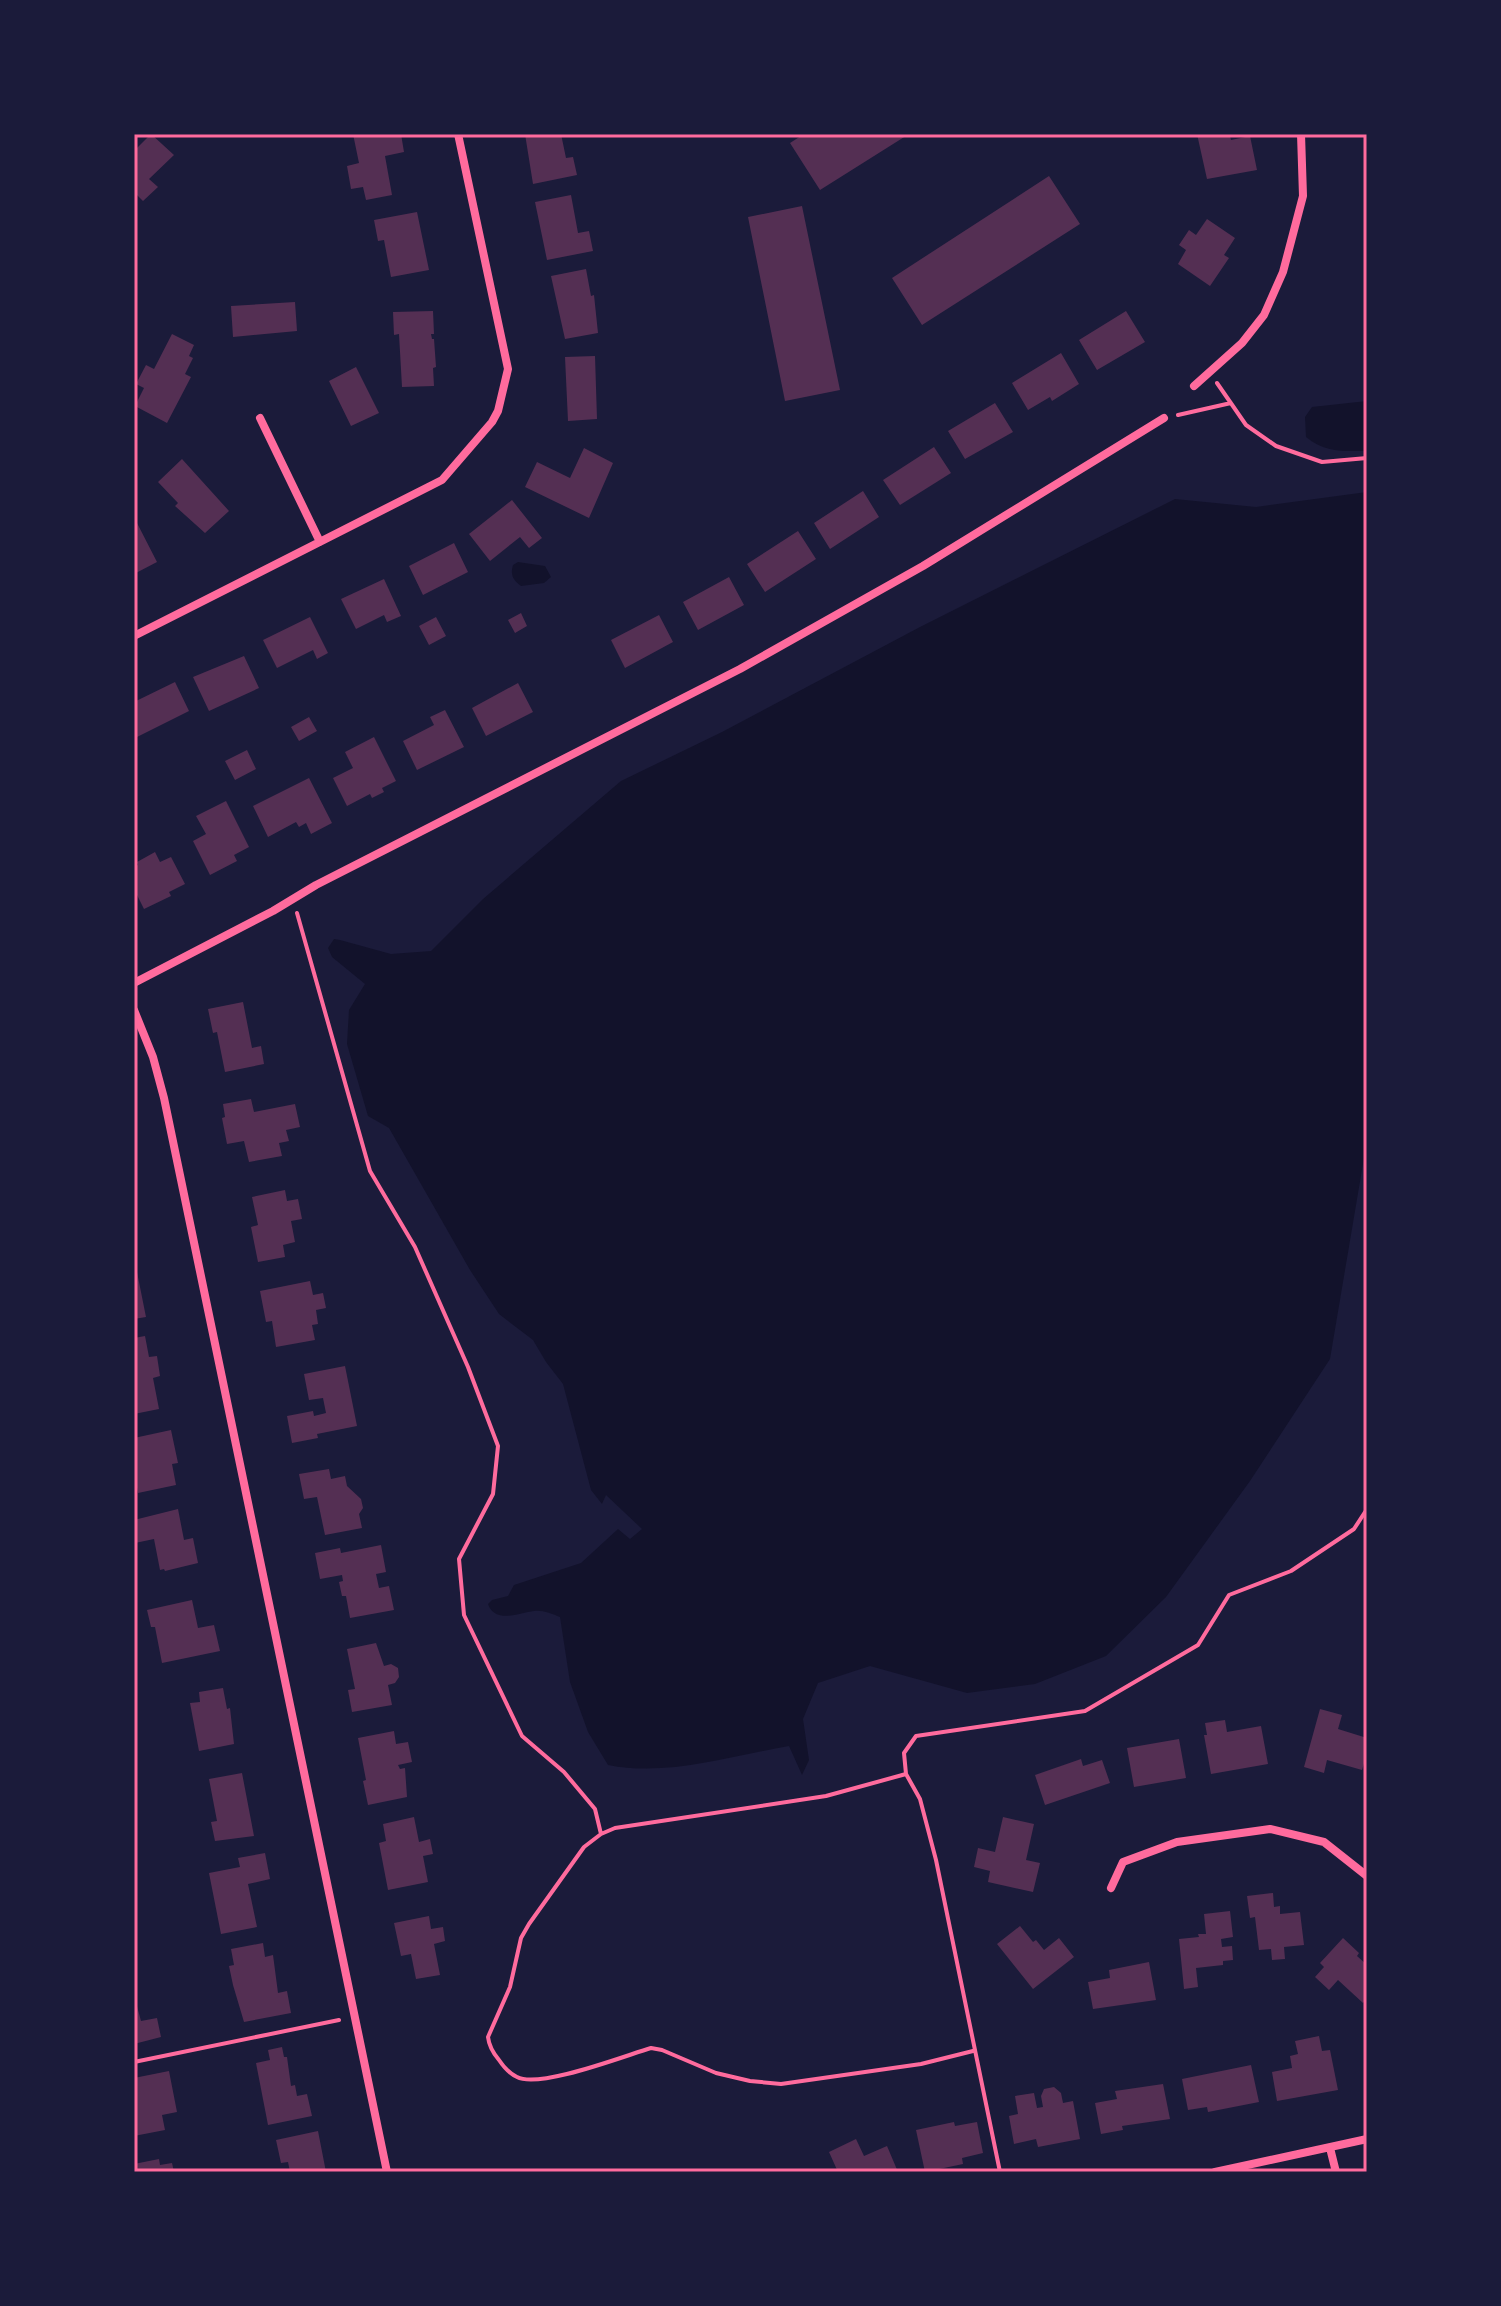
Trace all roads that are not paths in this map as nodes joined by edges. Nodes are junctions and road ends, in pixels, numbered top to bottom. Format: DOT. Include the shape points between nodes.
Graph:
graph roads {
  1 [pos="458,134"];
  2 [pos="1301,134"];
  3 [pos="1194,386"];
  4 [pos="260,418"];
  5 [pos="1164,418"];
  6 [pos="320,542"];
  7 [pos="134,636"];
  8 [pos="134,983"];
  9 [pos="134,1010"];
  10 [pos="1367,1876"];
  11 [pos="1111,1888"];
  12 [pos="1367,2139"];
  13 [pos="1330,2148"];
  14 [pos="387,2172"];
  15 [pos="1215,2172"];
  16 [pos="1336,2172"];
  1 -- 6 [label="street" via="508,369 498,411 442,480"];
  2 -- 3 [label="street" via="1303,196 1283,272 1264,315"];
  4 -- 6 [label="street"];
  5 -- 8 [label="street" via="923,566 753,662"];
  6 -- 7 [label="street"];
  9 -- 14 [label="street" via="167,1114"];
  10 -- 11 [label="street" via="1324,1842 1270,1829 1177,1842 1123,1862"];
  12 -- 13 [label="street"];
  13 -- 15 [label="street"];
  13 -- 16 [label="street"];
}
